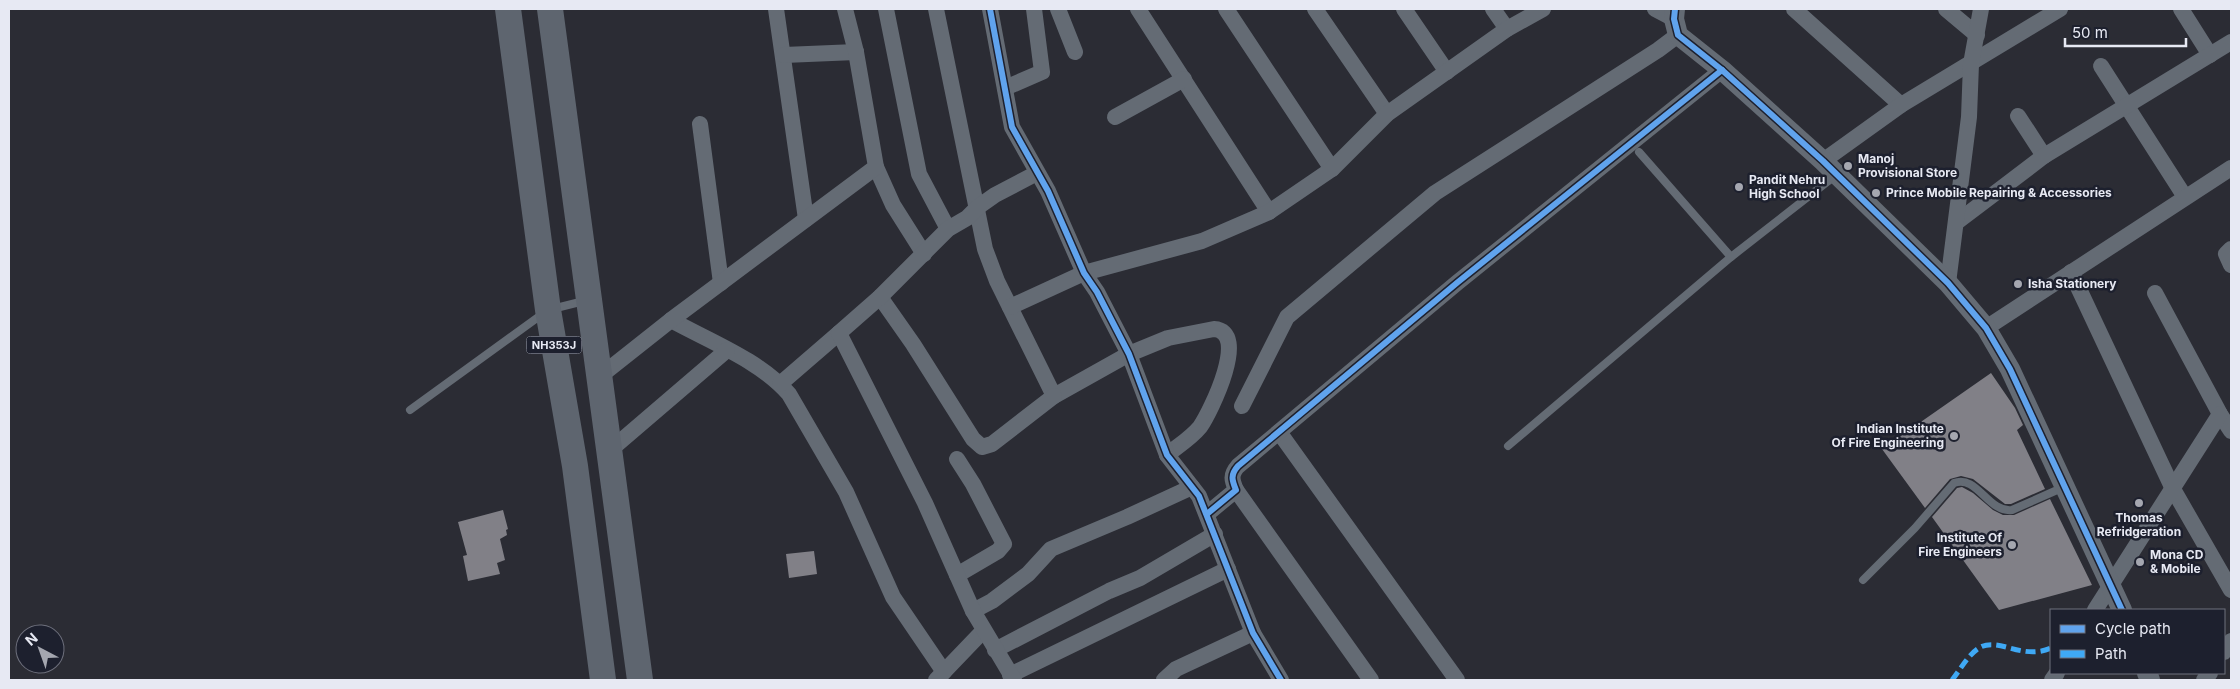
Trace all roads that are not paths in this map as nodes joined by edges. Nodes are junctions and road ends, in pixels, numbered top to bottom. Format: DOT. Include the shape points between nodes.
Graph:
graph roads {
  1 [pos="508,9"];
  2 [pos="550,9"];
  3 [pos="776,9"];
  4 [pos="845,9"];
  5 [pos="886,9"];
  6 [pos="936,9"];
  7 [pos="990,9"];
  8 [pos="1034,9"];
  9 [pos="1058,9"];
  10 [pos="1138,9"];
  11 [pos="1226,9"];
  12 [pos="1315,9"];
  13 [pos="1404,9"];
  14 [pos="1493,9"];
  15 [pos="1543,9"];
  16 [pos="1655,9"];
  17 [pos="1794,9"];
  18 [pos="1946,9"];
  19 [pos="1981,9"];
  20 [pos="2060,9"];
  21 [pos="2181,9"];
  22 [pos="1676,21"];
  23 [pos="1507,29"];
  24 [pos="1977,35"];
  25 [pos="2231,42"];
  26 [pos="856,52"];
  27 [pos="1075,52"];
  28 [pos="784,55"];
  29 [pos="2210,55"];
  30 [pos="1971,64"];
  31 [pos="2101,66"];
  32 [pos="1722,70"];
  33 [pos="1447,72"];
  34 [pos="1184,79"];
  35 [pos="1005,88"];
  36 [pos="1901,105"];
  37 [pos="2126,105"];
  38 [pos="1387,114"];
  39 [pos="2018,116"];
  40 [pos="1115,117"];
  41 [pos="700,124"];
  42 [pos="1639,152"];
  43 [pos="2044,156"];
  44 [pos="876,167"];
  45 [pos="1830,168"];
  46 [pos="2231,168"];
  47 [pos="1332,169"];
  48 [pos="1037,173"];
  49 [pos="2185,197"];
  50 [pos="978,207"];
  51 [pos="1269,212"];
  52 [pos="806,220"];
  53 [pos="1957,222"];
  54 [pos="948,229"];
  55 [pos="2231,249"];
  56 [pos="924,254"];
  57 [pos="1731,257"];
  58 [pos="2231,265"];
  59 [pos="2071,272"];
  60 [pos="1084,273"];
  61 [pos="721,283"];
  62 [pos="1948,283"];
  63 [pos="2155,293"];
  64 [pos="880,297"];
  65 [pos="589,300"];
  66 [pos="1010,307"];
  67 [pos="548,310"];
  68 [pos="671,320"];
  69 [pos="1986,328"];
  70 [pos="839,333"];
  71 [pos="727,350"];
  72 [pos="1129,354"];
  73 [pos="599,377"];
  74 [pos="780,384"];
  75 [pos="1054,396"];
  76 [pos="1242,406"];
  77 [pos="410,410"];
  78 [pos="2220,414"];
  79 [pos="2231,431"];
  80 [pos="1279,432"];
  81 [pos="1508,446"];
  82 [pos="608,452"];
  83 [pos="1167,454"];
  84 [pos="957,459"];
  85 [pos="1192,487"];
  86 [pos="2064,487"];
  87 [pos="1236,490"];
  88 [pos="2173,490"];
  89 [pos="1207,514"];
  90 [pos="1215,534"];
  91 [pos="1228,569"];
  92 [pos="957,575"];
  93 [pos="1863,580"];
  94 [pos="2112,583"];
  95 [pos="2231,590"];
  96 [pos="2096,609"];
  97 [pos="2122,609"];
  98 [pos="973,611"];
  99 [pos="983,631"];
  100 [pos="1253,633"];
  101 [pos="995,650"];
  102 [pos="940,676"];
  103 [pos="1012,677"];
  104 [pos="603,680"];
  105 [pos="640,680"];
  106 [pos="1164,680"];
  107 [pos="1281,680"];
  108 [pos="1371,680"];
  109 [pos="1457,680"];
  1 -- 67 [label="highway, NH353J"];
  2 -- 65 [label="highway, NH353J"];
  3 -- 28 [label="street"];
  4 -- 26 [label="street"];
  5 -- 54 [label="street" via="919,174"];
  6 -- 50 [label="street"];
  7 -- 35 [label="street"];
  8 -- 35 [label="street" via="1042,72"];
  9 -- 27 [label="street"];
  10 -- 34 [label="street"];
  11 -- 47 [label="street"];
  12 -- 38 [label="street"];
  13 -- 33 [label="street"];
  14 -- 23 [label="street"];
  15 -- 23 [label="street"];
  16 -- 22 [label="street"];
  17 -- 36 [label="street"];
  18 -- 24 [label="street"];
  19 -- 24 [label="street"];
  20 -- 30 [label="street"];
  21 -- 29 [label="street"];
  22 -- 32 [label="street"];
  22 -- 76 [label="street" via="1651,55 1435,193 1287,317"];
  23 -- 33 [label="street"];
  24 -- 30 [label="street"];
  25 -- 29 [label="street"];
  26 -- 28 [label="street"];
  26 -- 44 [label="street"];
  28 -- 52 [label="street"];
  29 -- 37 [label="street"];
  30 -- 36 [label="street"];
  30 -- 53 [label="street" via="1969,117"];
  31 -- 37 [label="street"];
  32 -- 45 [label="street"];
  32 -- 80 [label="street" via="1458,282"];
  33 -- 38 [label="street"];
  34 -- 40 [label="street"];
  34 -- 51 [label="street"];
  35 -- 48 [label="street" via="1012,127"];
  36 -- 45 [label="street"];
  37 -- 43 [label="street"];
  37 -- 49 [label="street"];
  38 -- 47 [label="street"];
  39 -- 43 [label="street"];
  41 -- 61 [label="street"];
  42 -- 57 [label="lane"];
  43 -- 53 [label="street"];
  44 -- 52 [label="street"];
  44 -- 56 [label="street" via="893,205"];
  45 -- 57 [label="lane"];
  45 -- 62 [label="street"];
  46 -- 49 [label="street"];
  47 -- 51 [label="street"];
  48 -- 50 [label="street"];
  48 -- 60 [label="street"];
  49 -- 59 [label="street"];
  50 -- 54 [label="street"];
  50 -- 66 [label="street" via="985,249"];
  51 -- 60 [label="street" via="1202,241"];
  52 -- 61 [label="street"];
  53 -- 62 [label="street"];
  54 -- 56 [label="street"];
  55 -- 58 [label="street" via="2226,254"];
  56 -- 64 [label="street"];
  57 -- 81 [label="lane"];
  59 -- 69 [label="street"];
  59 -- 88 [label="street"];
  60 -- 66 [label="street"];
  60 -- 72 [label="street"];
  61 -- 68 [label="street"];
  62 -- 69 [label="street"];
  63 -- 78 [label="street"];
  64 -- 70 [label="street"];
  64 -- 75 [label="street" via="973,439 982,447 992,444"];
  65 -- 67 [label="lane"];
  65 -- 73 [label="highway, NH353J"];
  66 -- 75 [label="street"];
  67 -- 77 [label="lane"];
  67 -- 104 [label="highway, NH353J" via="575,466"];
  68 -- 71 [label="street"];
  68 -- 73 [label="street"];
  69 -- 86 [label="street" via="2010,369"];
  70 -- 74 [label="street"];
  70 -- 92 [label="street" via="892,435"];
  71 -- 74 [label="street"];
  71 -- 82 [label="street"];
  72 -- 75 [label="street"];
  72 -- 83 [label="street"];
  72 -- 83 [label="street" via="1168,338 1214,329 1221,329 1227,335 1230,343 1228,356 1209,412 1193,435"];
  73 -- 82 [label="highway, NH353J"];
  74 -- 102 [label="street" via="846,492 893,597"];
  78 -- 79 [label="street"];
  78 -- 88 [label="street"];
  80 -- 87 [label="street" via="1233,471 1231,479"];
  80 -- 109 [label="street"];
  82 -- 105 [label="highway, NH353J"];
  83 -- 85 [label="street"];
  84 -- 92 [label="street" via="1004,544 998,551"];
  85 -- 89 [label="street"];
  85 -- 98 [label="street" via="1051,549 1028,574"];
  86 -- 93 [label="lane" via="2005,511 1968,482 1960,480"];
  86 -- 94 [label="street"];
  87 -- 89 [label="street"];
  87 -- 108 [label="street"];
  88 -- 94 [label="street"];
  88 -- 95 [label="street"];
  89 -- 90 [label="street"];
  90 -- 91 [label="street"];
  90 -- 101 [label="street" via="1140,578"];
  91 -- 100 [label="street"];
  91 -- 103 [label="street"];
  92 -- 98 [label="street"];
  94 -- 96 [label="street"];
  94 -- 97 [label="street"];
  98 -- 99 [label="street"];
  99 -- 101 [label="street"];
  99 -- 102 [label="street"];
  100 -- 106 [label="street" via="1176,670"];
  100 -- 107 [label="street"];
  101 -- 103 [label="street"];
}
